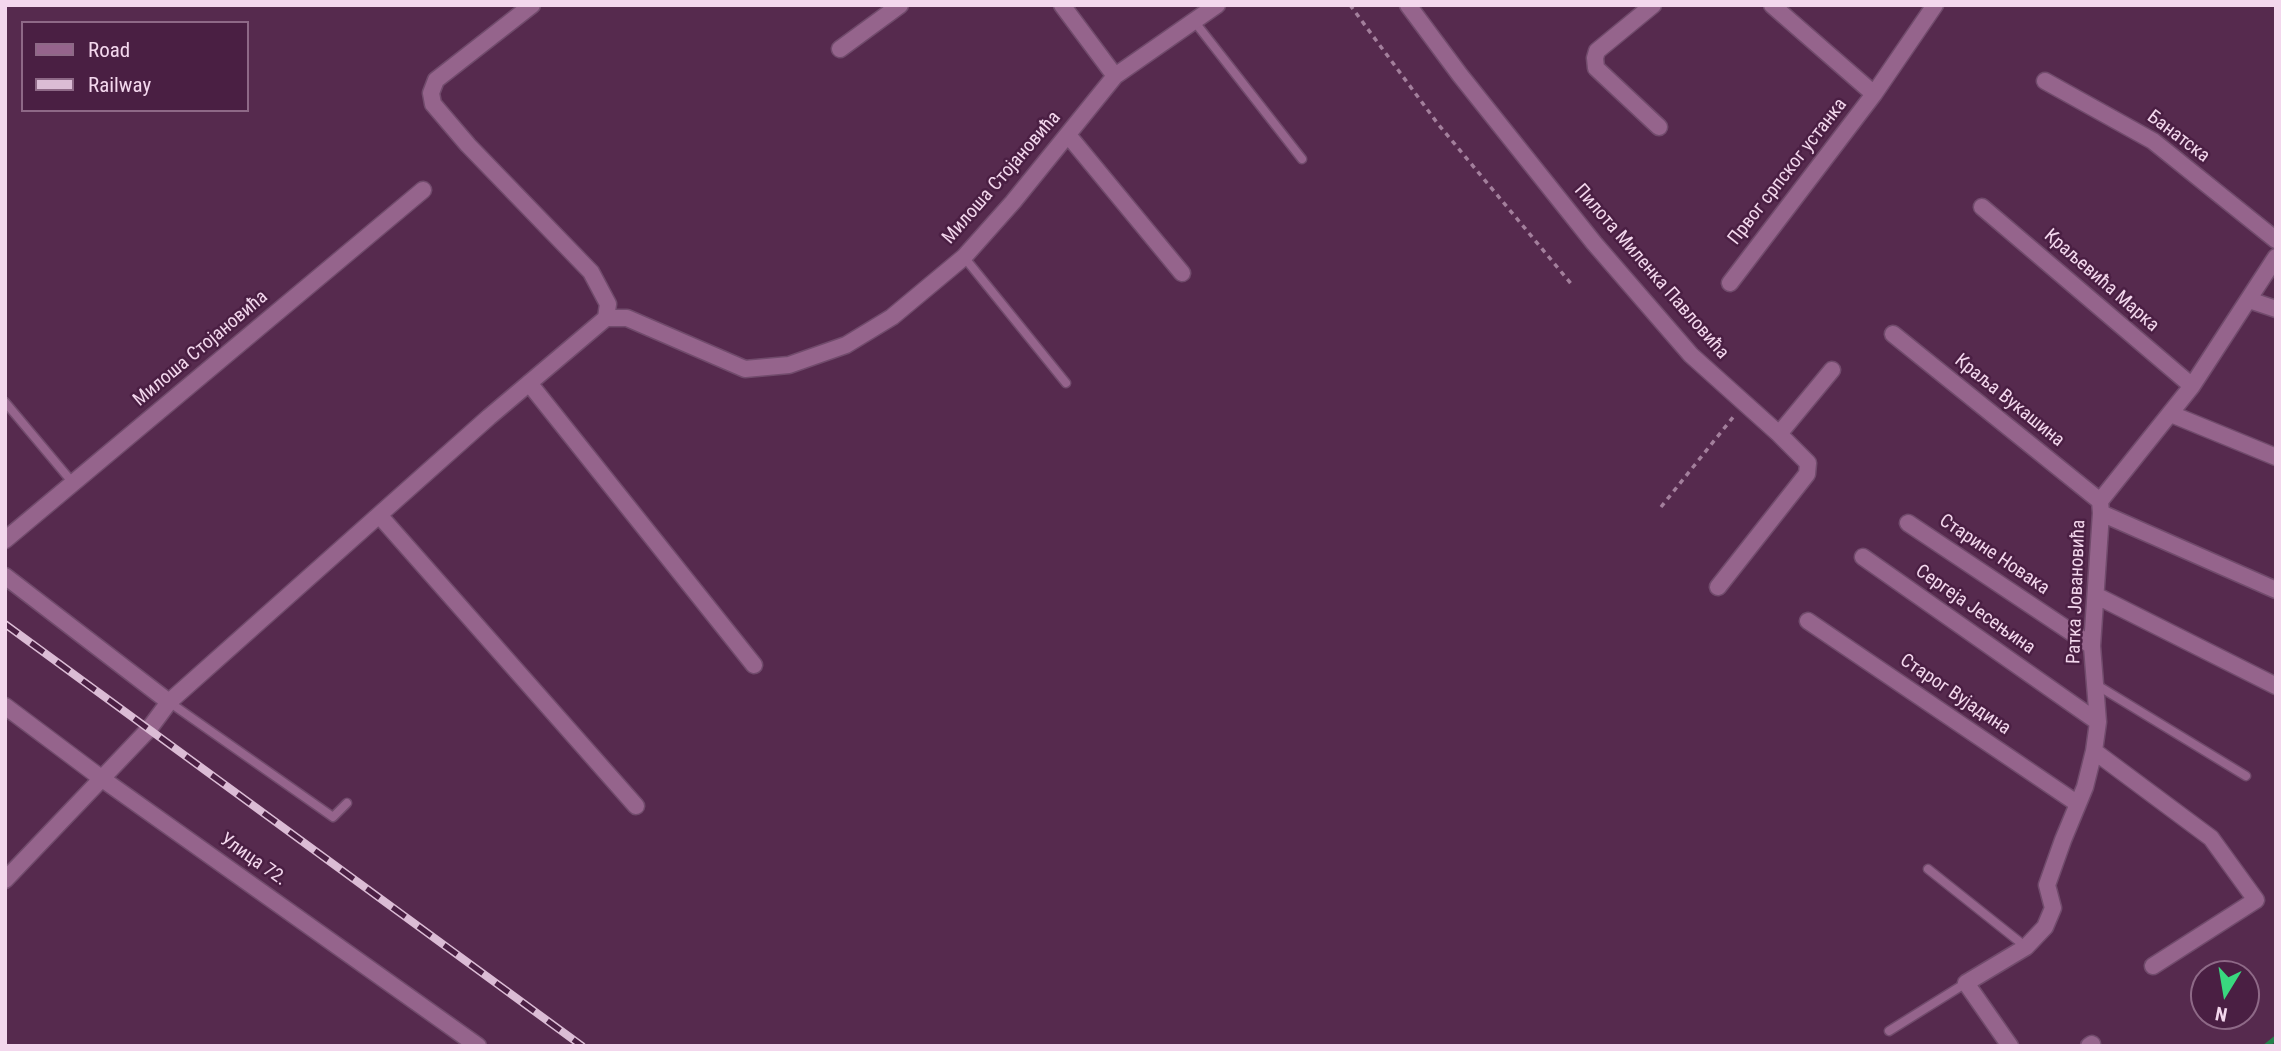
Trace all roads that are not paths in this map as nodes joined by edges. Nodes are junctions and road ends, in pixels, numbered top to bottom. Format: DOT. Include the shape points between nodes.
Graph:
graph roads {
  1 [pos="532,5"];
  2 [pos="901,5"];
  3 [pos="1062,5"];
  4 [pos="1217,5"];
  5 [pos="1408,5"];
  6 [pos="1653,5"];
  7 [pos="1772,5"];
  8 [pos="1935,5"];
  9 [pos="1194,21"];
  10 [pos="840,49"];
  11 [pos="1115,76"];
  12 [pos="2045,80"];
  13 [pos="1874,94"];
  14 [pos="1659,127"];
  15 [pos="1068,135"];
  16 [pos="1302,159"];
  17 [pos="423,190"];
  18 [pos="1982,207"];
  19 [pos="2276,240"];
  20 [pos="964,257"];
  21 [pos="2276,257"];
  22 [pos="1182,273"];
  23 [pos="1730,283"];
  24 [pos="2249,300"];
  25 [pos="2276,309"];
  26 [pos="606,318"];
  27 [pos="1893,334"];
  28 [pos="1832,370"];
  29 [pos="529,383"];
  30 [pos="1066,383"];
  31 [pos="2192,386"];
  32 [pos="5,402"];
  33 [pos="2171,414"];
  34 [pos="1779,434"];
  35 [pos="2276,457"];
  36 [pos="73,483"];
  37 [pos="2100,507"];
  38 [pos="379,515"];
  39 [pos="1908,523"];
  40 [pos="5,540"];
  41 [pos="1863,557"];
  42 [pos="5,576"];
  43 [pos="1718,587"];
  44 [pos="2276,590"];
  45 [pos="2097,596"];
  46 [pos="1808,621"];
  47 [pos="2092,646"];
  48 [pos="754,665"];
  49 [pos="2095,684"];
  50 [pos="2276,686"];
  51 [pos="169,702"];
  52 [pos="5,706"];
  53 [pos="2098,722"];
  54 [pos="2094,751"];
  55 [pos="2246,776"];
  56 [pos="101,778"];
  57 [pos="346,803"];
  58 [pos="2078,804"];
  59 [pos="636,806"];
  60 [pos="1928,869"];
  61 [pos="5,880"];
  62 [pos="2026,947"];
  63 [pos="2152,965"];
  64 [pos="1966,983"];
  65 [pos="1889,1031"];
  66 [pos="478,1046"];
  67 [pos="2010,1046"];
  1 -- 26 [label="street" via="436,80 433,104 591,272 608,304"];
  2 -- 10 [label="street"];
  3 -- 11 [label="street"];
  4 -- 9 [label="street, Милоша Стојановића"];
  5 -- 34 [label="street, Пилота Миленка Павловића" via="1594,243 1691,355"];
  6 -- 14 [label="street" via="1597,51 1595,58 1596,68"];
  7 -- 13 [label="street, Првог српског устанка"];
  8 -- 13 [label="street"];
  9 -- 11 [label="street, Милоша Стојановића"];
  9 -- 16 [label="lane"];
  11 -- 15 [label="street, Милоша Стојановића"];
  12 -- 19 [label="street, Банатска" via="2153,141"];
  13 -- 23 [label="street, Првог српског устанка"];
  15 -- 20 [label="street, Милоша Стојановића"];
  15 -- 22 [label="street"];
  17 -- 36 [label="street, Милоша Стојановића"];
  18 -- 31 [label="street, Краљевића Марка"];
  20 -- 26 [label="street, Милоша Стојановића" via="892,317 846,345 789,365 745,369 627,318"];
  20 -- 30 [label="lane"];
  21 -- 24 [label="street, Ратка Јовановића"];
  24 -- 25 [label="street"];
  24 -- 31 [label="street, Ратка Јовановића"];
  26 -- 29 [label="street"];
  27 -- 37 [label="street, Краља Вукашина"];
  28 -- 34 [label="street"];
  29 -- 38 [label="street"];
  29 -- 48 [label="street"];
  31 -- 33 [label="street, Ратка Јовановића"];
  32 -- 36 [label="lane"];
  33 -- 35 [label="street"];
  33 -- 37 [label="street, Ратка Јовановића"];
  34 -- 43 [label="street, Пилота Миленка Павловића" via="1808,463 1807,474"];
  36 -- 40 [label="street, Милоша Стојановића"];
  37 -- 44 [label="street, Краља Вукашина"];
  37 -- 45 [label="street, Ратка Јовановића"];
  38 -- 51 [label="street"];
  38 -- 59 [label="street"];
  39 -- 47 [label="street, Старине Новака"];
  41 -- 53 [label="street, Сергеја Јесењина"];
  42 -- 51 [label="street"];
  45 -- 47 [label="street, Ратка Јовановића"];
  45 -- 50 [label="street"];
  46 -- 58 [label="street, Старог Вујадина"];
  47 -- 49 [label="street, Ратка Јовановића"];
  49 -- 53 [label="street, Ратка Јовановића"];
  49 -- 55 [label="lane"];
  51 -- 56 [label="street"];
  51 -- 57 [label="lane" via="333,817"];
  52 -- 56 [label="street, Улица 72."];
  53 -- 54 [label="street, Ратка Јовановића"];
  54 -- 58 [label="street, Ратка Јовановића"];
  54 -- 63 [label="street" via="2211,838 2256,900"];
  56 -- 61 [label="street"];
  56 -- 66 [label="street, Улица 72."];
  58 -- 62 [label="street, Ратка Јовановића" via="2047,885 2053,908 2045,927"];
  60 -- 62 [label="lane"];
  62 -- 64 [label="street, Ратка Јовановића"];
  64 -- 65 [label="lane"];
  64 -- 67 [label="street"];
}
